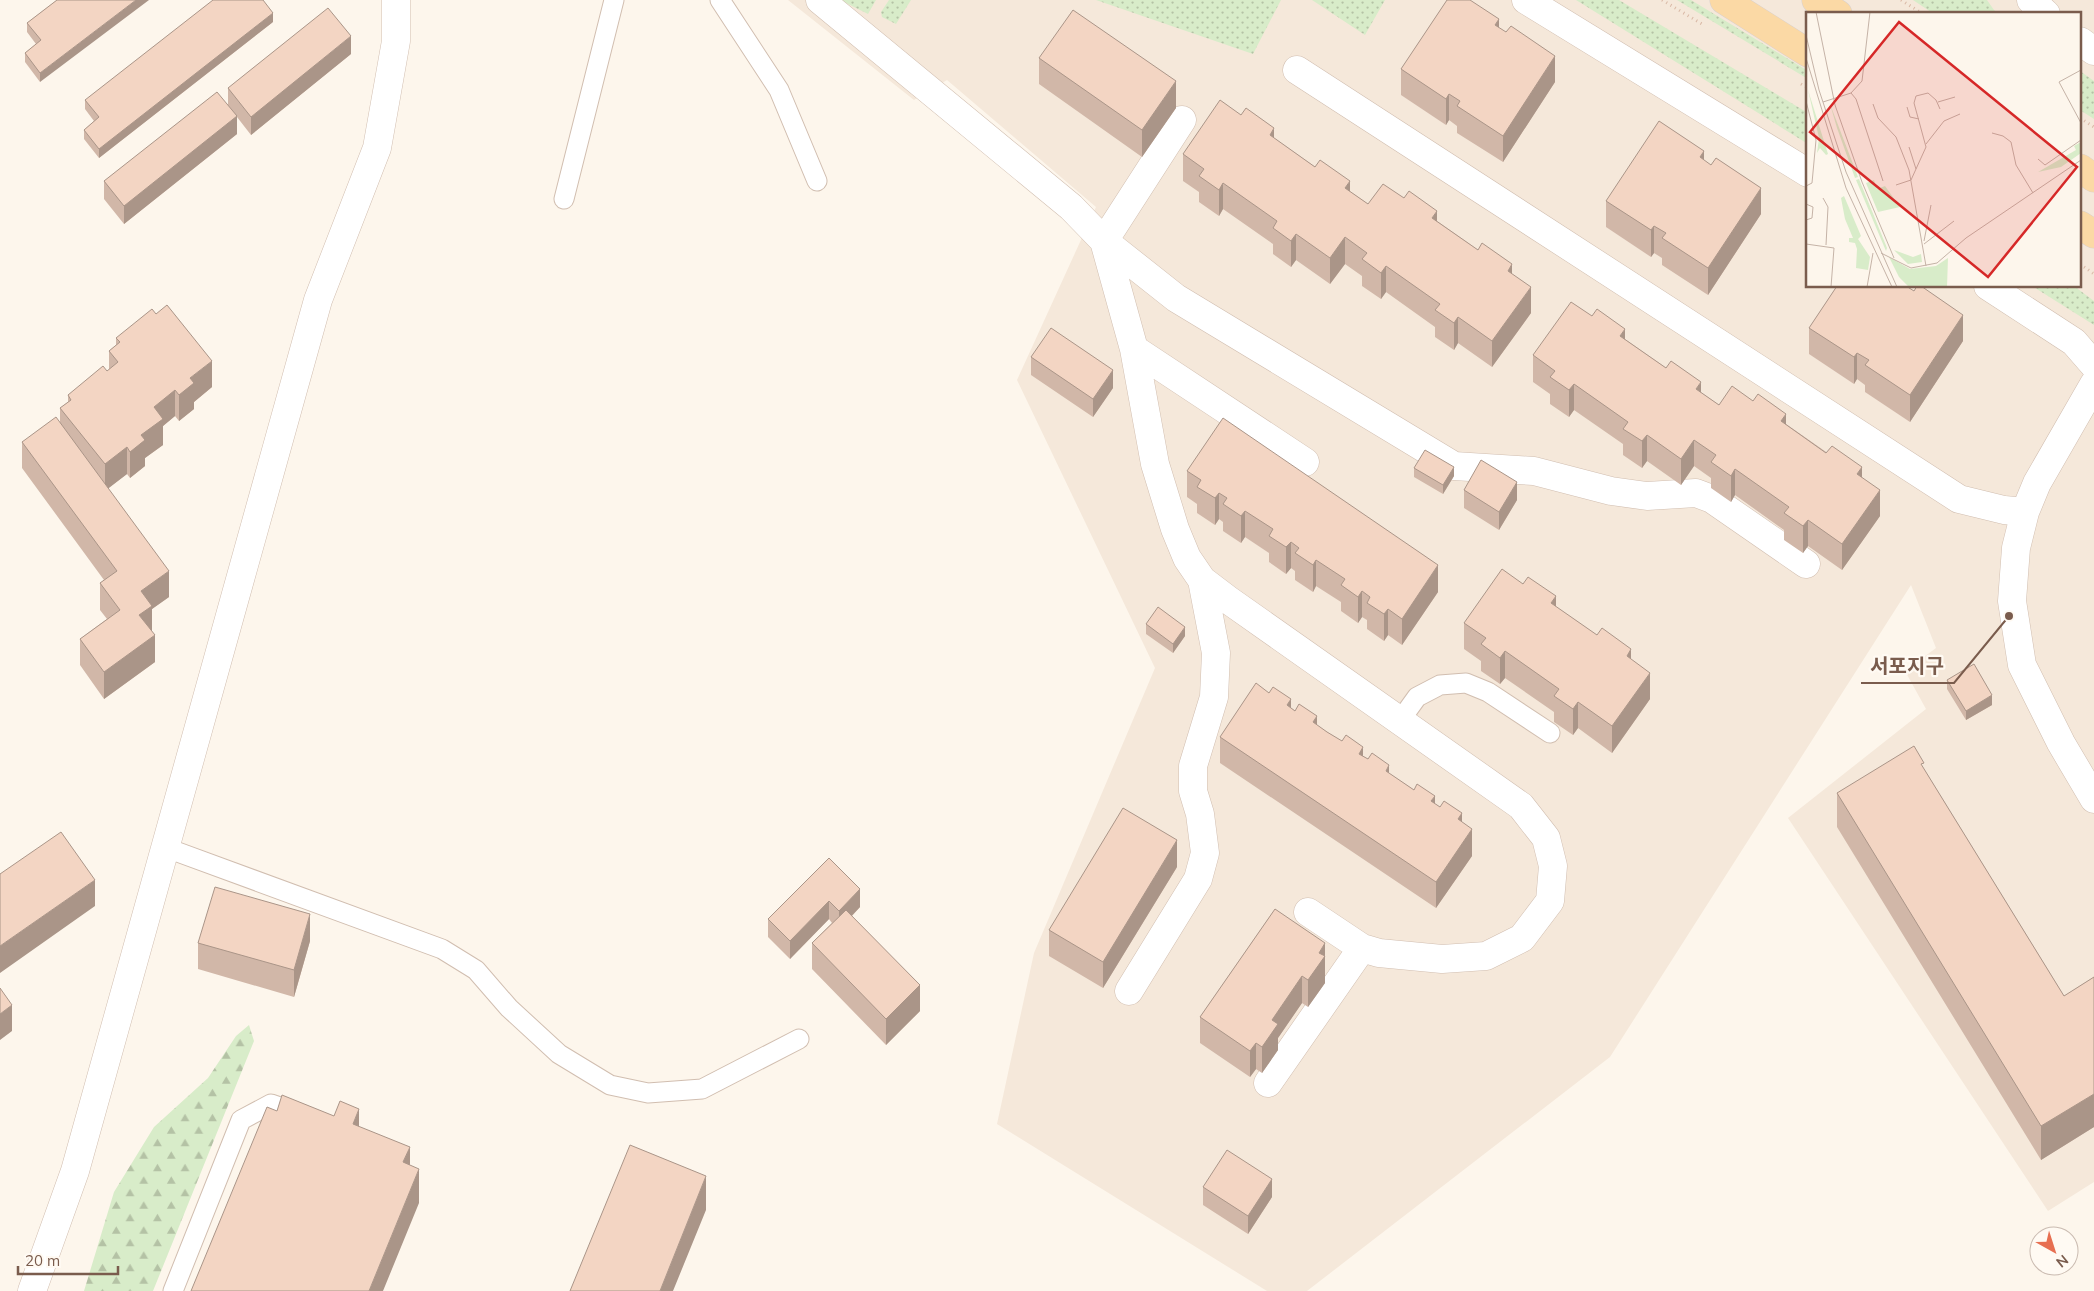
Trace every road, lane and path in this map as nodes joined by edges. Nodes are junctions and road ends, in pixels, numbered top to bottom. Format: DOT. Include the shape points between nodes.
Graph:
graph roads {
  1 [pos="396,0"];
  2 [pos="614,0"];
  3 [pos="720,0"];
  4 [pos="820,0"];
  5 [pos="1526,0"];
  6 [pos="1724,0"];
  7 [pos="1816,0"];
  8 [pos="1901,0"];
  9 [pos="2031,0"];
  10 [pos="1835,12"];
  11 [pos="1920,12"];
  12 [pos="2044,12"];
  13 [pos="2082,42"];
  14 [pos="2094,50"];
  15 [pos="1806,51"];
  16 [pos="1297,70"];
  17 [pos="2082,119"];
  18 [pos="1182,120"];
  19 [pos="2094,127"];
  20 [pos="2082,169"];
  21 [pos="1806,172"];
  22 [pos="2094,178"];
  23 [pos="817,181"];
  24 [pos="564,199"];
  25 [pos="2082,226"];
  26 [pos="2094,234"];
  27 [pos="1104,241"];
  28 [pos="2082,265"];
  29 [pos="2094,274"];
  30 [pos="1991,288"];
  31 [pos="1134,349"];
  32 [pos="2094,365"];
  33 [pos="2094,384"];
  34 [pos="1305,462"];
  35 [pos="2025,512"];
  36 [pos="1806,564"];
  37 [pos="1202,580"];
  38 [pos="1399,722"];
  39 [pos="1550,733"];
  40 [pos="2094,799"];
  41 [pos="164,847"];
  42 [pos="1308,912"];
  43 [pos="1362,948"];
  44 [pos="1129,991"];
  45 [pos="799,1039"];
  46 [pos="1268,1083"];
  47 [pos="324,1122"];
  48 [pos="32,1291"];
  49 [pos="173,1291"];
  1 -- 41 [label="street" via="396,41 377,148 318,300"];
  2 -- 24 [label="lane"];
  3 -- 23 [label="lane" via="779,90"];
  4 -- 27 [label="street" via="1071,207"];
  5 -- 21 [label="street"];
  6 -- 15 [label="main road"];
  7 -- 10 [label="main road"];
  8 -- 11 [label="path"];
  9 -- 12 [label="street"];
  13 -- 14 [label="street"];
  16 -- 35 [label="street" via="1959,499"];
  17 -- 19 [label="path"];
  18 -- 27 [label="street"];
  20 -- 22 [label="main road"];
  25 -- 26 [label="main road"];
  27 -- 31 [label="street"];
  27 -- 36 [label="street" via="1176,298 1454,466 1534,471 1611,491 1647,496 1696,493 1712,499"];
  28 -- 29 [label="path"];
  30 -- 32 [label="street" via="2074,342"];
  31 -- 34 [label="street"];
  31 -- 37 [label="street" via="1155,464 1175,529 1187,558"];
  33 -- 35 [label="street" via="2037,483"];
  35 -- 40 [label="street" via="2016,548 2012,601 2022,664"];
  37 -- 38 [label="street"];
  37 -- 44 [label="street" via="1216,653 1214,697 1192,766 1193,791 1200,814 1205,853 1198,879"];
  38 -- 39 [label="lane" via="1417,698 1440,685 1466,682 1488,692"];
  38 -- 43 [label="street" via="1521,806 1546,838 1553,866 1550,901 1522,938 1486,956 1442,959 1379,954"];
  41 -- 45 [label="lane" via="442,949 476,970 509,1008 558,1054 610,1086 648,1093 702,1089"];
  41 -- 48 [label="street" via="74,1171"];
  42 -- 43 [label="street"];
  43 -- 46 [label="street"];
  47 -- 49 [label="lane" via="271,1104 242,1120"];
}
